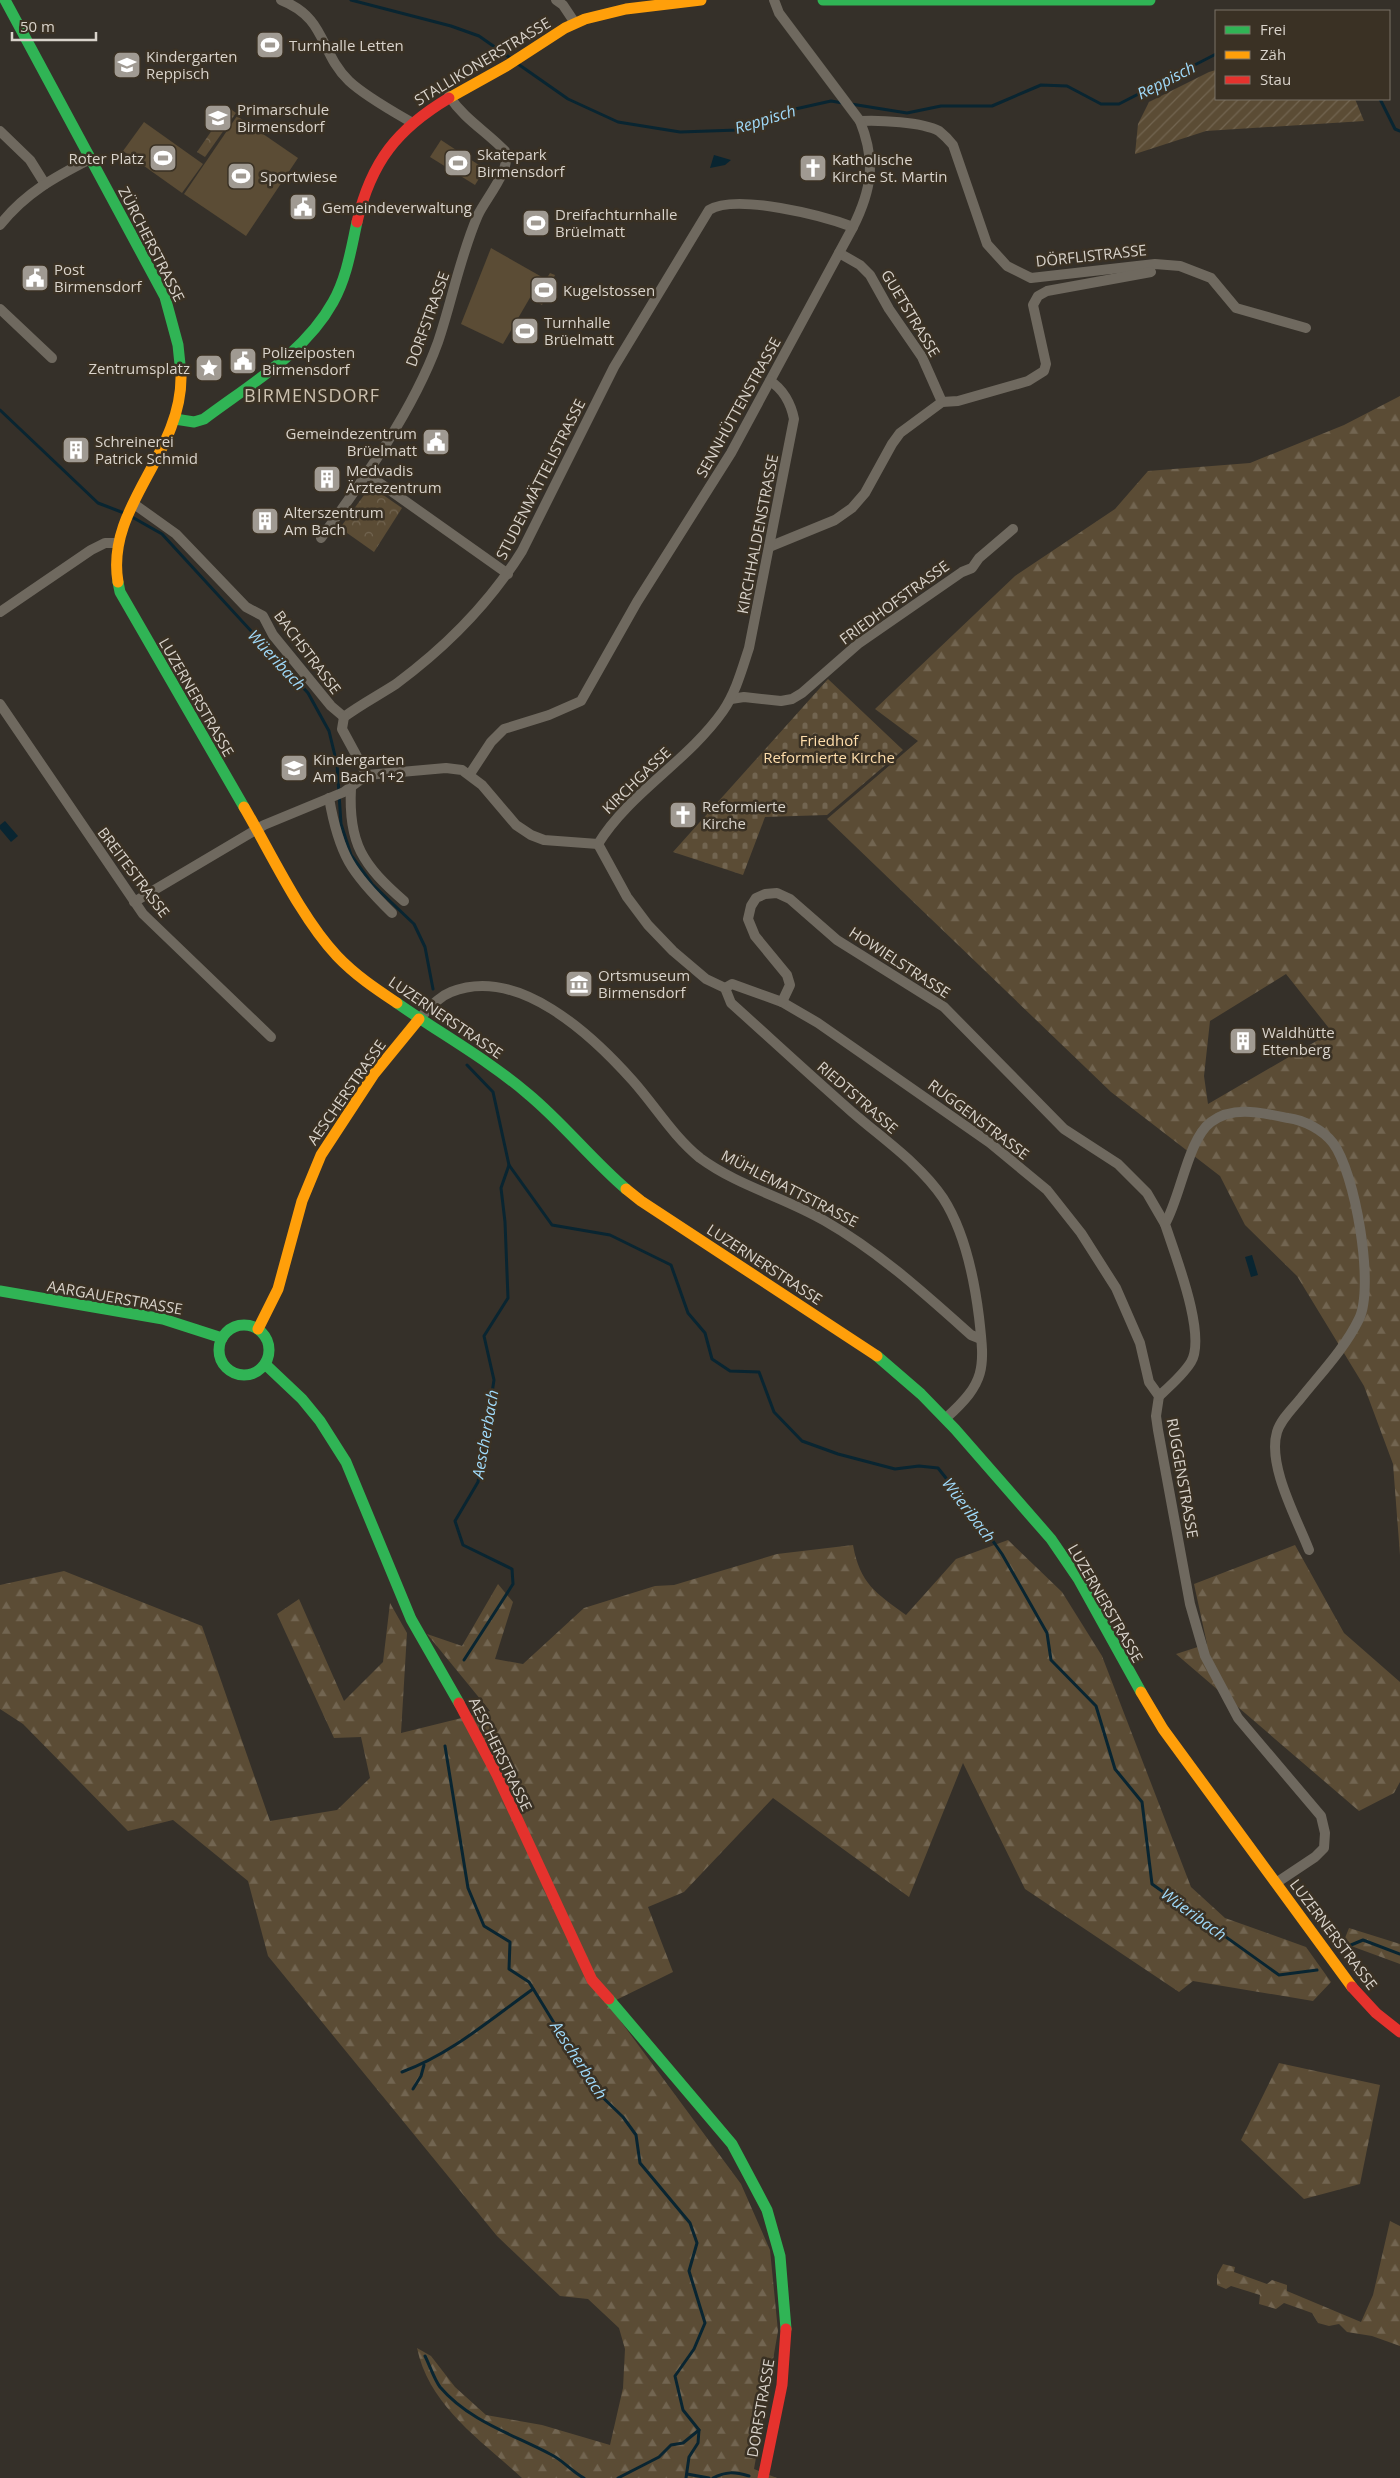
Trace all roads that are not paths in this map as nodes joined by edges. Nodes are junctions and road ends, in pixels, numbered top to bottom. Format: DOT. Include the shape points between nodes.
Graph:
graph roads {
  1 [pos="5,0"];
  2 [pos="281,0"];
  3 [pos="556,0"];
  4 [pos="701,0"];
  5 [pos="774,0"];
  6 [pos="823,0"];
  7 [pos="1150,0"];
  8 [pos="576,23"];
  9 [pos="449,96"];
  10 [pos="860,121"];
  11 [pos="410,122"];
  12 [pos="0,131"];
  13 [pos="90,159"];
  14 [pos="45,184"];
  15 [pos="0,225"];
  16 [pos="853,227"];
  17 [pos="839,253"];
  18 [pos="1151,272"];
  19 [pos="0,309"];
  20 [pos="1306,328"];
  21 [pos="52,358"];
  22 [pos="770,381"];
  23 [pos="942,402"];
  24 [pos="175,419"];
  25 [pos="367,474"];
  26 [pos="132,508"];
  27 [pos="1013,529"];
  28 [pos="321,538"];
  29 [pos="118,543"];
  30 [pos="769,547"];
  31 [pos="508,574"];
  32 [pos="0,612"];
  33 [pos="730,699"];
  34 [pos="0,704"];
  35 [pos="344,717"];
  36 [pos="367,774"];
  37 [pos="470,774"];
  38 [pos="339,794"];
  39 [pos="257,830"];
  40 [pos="598,844"];
  41 [pos="404,901"];
  42 [pos="134,902"];
  43 [pos="392,913"];
  44 [pos="725,988"];
  45 [pos="782,1002"];
  46 [pos="419,1018"];
  47 [pos="271,1037"];
  48 [pos="1165,1224"];
  49 [pos="0,1291"];
  50 [pos="258,1329"];
  51 [pos="222,1338"];
  52 [pos="981,1338"];
  53 [pos="265,1364"];
  54 [pos="1159,1396"];
  55 [pos="946,1418"];
  56 [pos="1310,1550"];
  57 [pos="1276,1883"];
  58 [pos="1400,2032"];
  59 [pos="732,2144"];
  60 [pos="763,2478"];
  1 -- 13 [label="main road, ZÜRCHERSTRASSE"];
  2 -- 11 [label="street" via="304,12 313,21 341,72 350,82"];
  3 -- 8 [label="street"];
  4 -- 8 [label="main road, STALLIKONERSTRASSE" via="610,12"];
  5 -- 10 [label="street, SENNHÜTTENSTRASSE" via="779,13"];
  6 -- 7 [label="main road"];
  8 -- 9 [label="main road, STALLIKONERSTRASSE" via="498,71"];
  9 -- 11 [label="main road, STALLIKONERSTRASSE"];
  9 -- 25 [label="street, DORFSTRASSE" via="505,151 506,167 472,231 437,343 418,384"];
  10 -- 16 [label="street, SENNHÜTTENSTRASSE" via="869,149 870,179 868,195"];
  10 -- 20 [label="street, DÖRFLISTRASSE" via="924,127 947,138 953,145 987,244 1007,266 1023,274 1032,278 1155,264 1180,266 1211,278 1236,308"];
  11 -- 24 [label="main road, STALLIKONERSTRASSE" via="372,176 349,264 335,300 323,319 290,353 204,419 194,422"];
  12 -- 14 [label="street" via="30,160"];
  13 -- 14 [label="street"];
  13 -- 24 [label="main road, ZÜRCHERSTRASSE" via="152,272 174,323 182,368"];
  14 -- 15 [label="street" via="16,204"];
  16 -- 17 [label="street, SENNHÜTTENSTRASSE"];
  16 -- 31 [label="street, STUDENMÄTTELISTRASSE" via="803,212 764,206 724,205 709,210 614,367"];
  17 -- 22 [label="street, SENNHÜTTENSTRASSE"];
  17 -- 23 [label="street, GUETSTRASSE" via="870,274 922,357"];
  18 -- 23 [label="street" via="1047,291 1038,296 1033,306 1046,364 1044,371 1028,382 958,401"];
  19 -- 21 [label="street"];
  22 -- 30 [label="street, KIRCHHALDENSTRASSE" via="786,398 794,419"];
  22 -- 37 [label="street, SENNHÜTTENSTRASSE" via="722,468 637,602 581,702 549,716 504,729 491,742"];
  23 -- 30 [label="street" via="900,433 865,493 852,508 835,520"];
  24 -- 26 [label="main road, ZÜRCHERSTRASSE"];
  25 -- 28 [label="street, DORFSTRASSE"];
  25 -- 31 [label="street"];
  26 -- 29 [label="main road, ZÜRCHERSTRASSE"];
  26 -- 35 [label="street, BACHSTRASSE" via="176,534 246,607 263,616 272,635 331,706"];
  27 -- 33 [label="street, FRIEDHOFSTRASSE" via="972,568 858,644 802,693 781,701 744,697"];
  29 -- 32 [label="street" via="105,543 91,550"];
  29 -- 39 [label="main road, LUZERNERSTRASSE" via="116,571 126,605"];
  30 -- 33 [label="street, KIRCHHALDENSTRASSE" via="749,648"];
  31 -- 35 [label="street, STUDENMÄTTELISTRASSE" via="483,606 442,647 395,684"];
  33 -- 40 [label="street, KIRCHGASSE" via="697,742 612,822"];
  34 -- 42 [label="street, BREITESTRASSE"];
  35 -- 36 [label="street" via="342,729"];
  36 -- 37 [label="street" via="446,768"];
  36 -- 38 [label="street"];
  37 -- 40 [label="street" via="516,825 531,835"];
  38 -- 39 [label="street"];
  38 -- 41 [label="street" via="360,852 381,881"];
  38 -- 43 [label="street" via="334,826 350,866"];
  39 -- 42 [label="street"];
  39 -- 46 [label="main road, LUZERNERSTRASSE" via="303,909 340,959 357,975"];
  40 -- 44 [label="street" via="627,896 648,925 706,979"];
  42 -- 47 [label="street, BREITESTRASSE"];
  44 -- 45 [label="street, RUGGENSTRASSE" via="732,984"];
  44 -- 52 [label="street, RIEDTSTRASSE" via="731,1003 924,1174 943,1199 959,1230 969,1264"];
  45 -- 48 [label="street, HOWIELSTRASSE" via="790,985 787,975 756,936 748,919 756,898 765,894 777,893 790,898 837,940 944,1007 1064,1129 1124,1170 1147,1193"];
  45 -- 54 [label="street, RUGGENSTRASSE" via="818,1023 990,1143 1046,1190 1081,1233 1116,1288 1140,1343 1148,1382"];
  46 -- 50 [label="main road, AESCHERSTRASSE" via="374,1074 321,1155 302,1201 278,1289"];
  46 -- 52 [label="street, MÜHLEMATTSTRASSE" via="441,998 460,990 484,986 505,987 523,993 577,1028 609,1056 677,1137 701,1158 733,1179 824,1220 860,1242 898,1270 970,1335"];
  46 -- 55 [label="main road, LUZERNERSTRASSE" via="486,1060 530,1095 604,1170 641,1201 866,1347 896,1370"];
  48 -- 54 [label="street" via="1196,1327 1197,1345 1191,1362"];
  48 -- 56 [label="street" via="1198,1135 1211,1121 1223,1115 1256,1112 1309,1124 1332,1143 1347,1169 1366,1279 1365,1302 1360,1318 1338,1352 1285,1417 1277,1432 1279,1472"];
  49 -- 51 [label="main road, AARGAUERSTRASSE" via="163,1319"];
  50 -- 51 [label="main road" via="238,1326"];
  50 -- 53 [label="main road" via="269,1345"];
  51 -- 53 [label="main road" via="220,1358 234,1373 248,1375"];
  52 -- 55 [label="street, RIEDTSTRASSE" via="983,1368 976,1386"];
  53 -- 59 [label="main road, AESCHERSTRASSE" via="302,1399 346,1462 411,1619 497,1775 592,1980"];
  54 -- 57 [label="street, RUGGENSTRASSE" via="1158,1430 1190,1604 1205,1656 1238,1718 1321,1816 1324,1848"];
  55 -- 57 [label="main road, LUZERNERSTRASSE" via="1052,1540 1164,1729"];
  57 -- 58 [label="main road, LUZERNERSTRASSE" via="1348,1982 1376,2013"];
  59 -- 60 [label="main road, DORFSTRASSE" via="767,2210 780,2256 786,2333 782,2385"];
}
